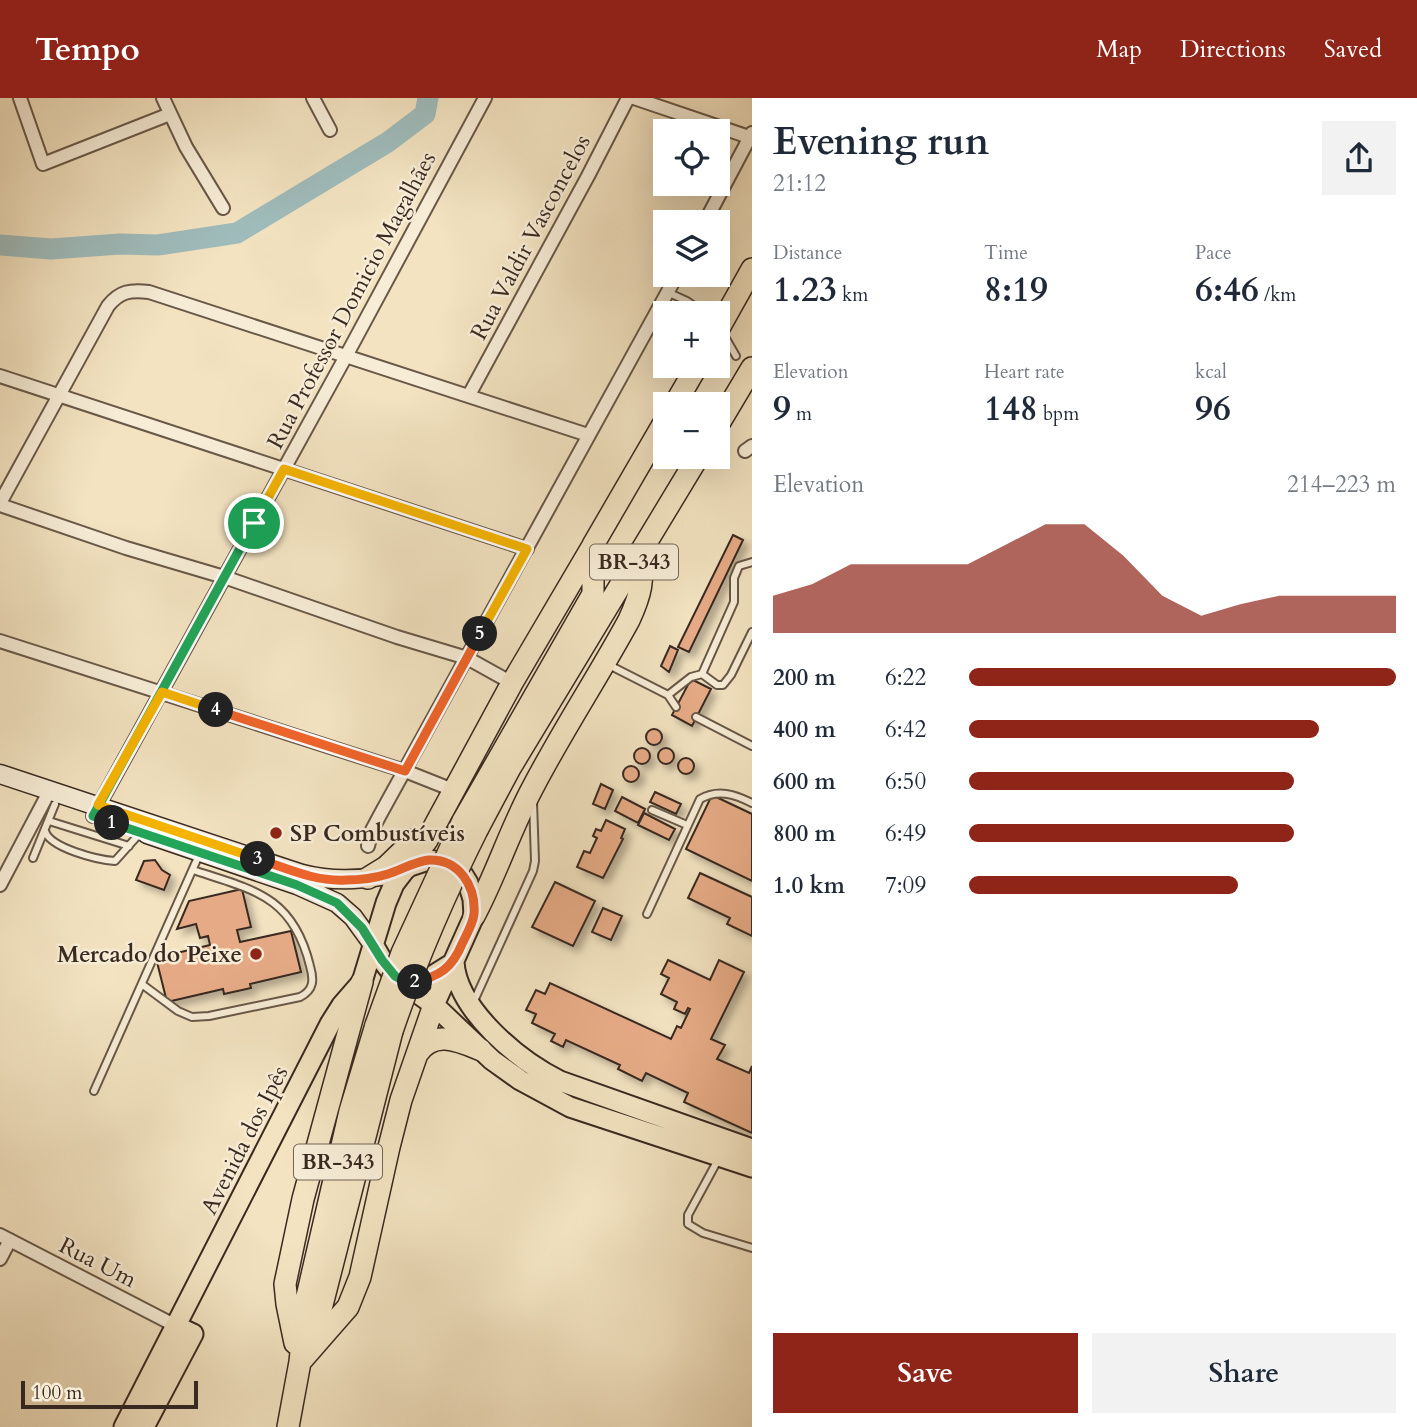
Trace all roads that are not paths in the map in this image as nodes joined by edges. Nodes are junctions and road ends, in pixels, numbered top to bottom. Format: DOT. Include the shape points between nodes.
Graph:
graph roads {
  1 [pos="20,98"];
  2 [pos="163,98"];
  3 [pos="313,98"];
  4 [pos="485,98"];
  5 [pos="628,98"];
  6 [pos="634,98"];
  7 [pos="170,114"];
  8 [pos="330,130"];
  9 [pos="751,136"];
  10 [pos="223,208"];
  11 [pos="711,210"];
  12 [pos="752,269"];
  13 [pos="670,287"];
  14 [pos="667,292"];
  15 [pos="685,301"];
  16 [pos="730,301"];
  17 [pos="730,344"];
  18 [pos="345,358"];
  19 [pos="744,362"];
  20 [pos="0,376"];
  21 [pos="468,395"];
  22 [pos="59,396"];
  23 [pos="730,396"];
  24 [pos="588,435"];
  25 [pos="653,442"];
  26 [pos="284,469"];
  27 [pos="691,469"];
  28 [pos="0,504"];
  29 [pos="593,545"];
  30 [pos="527,549"];
  31 [pos="640,552"];
  32 [pos="752,562"];
  33 [pos="224,577"];
  34 [pos="752,632"];
  35 [pos="0,641"];
  36 [pos="467,658"];
  37 [pos="564,663"];
  38 [pos="606,663"];
  39 [pos="702,674"];
  40 [pos="512,682"];
  41 [pos="162,692"];
  42 [pos="668,695"];
  43 [pos="676,707"];
  44 [pos="696,717"];
  45 [pos="752,746"];
  46 [pos="405,771"];
  47 [pos="0,774"];
  48 [pos="0,786"];
  49 [pos="532,788"];
  50 [pos="452,792"];
  51 [pos="752,803"];
  52 [pos="50,804"];
  53 [pos="652,810"];
  54 [pos="95,811"];
  55 [pos="687,825"];
  56 [pos="45,831"];
  57 [pos="141,832"];
  58 [pos="129,846"];
  59 [pos="202,846"];
  60 [pos="368,846"];
  61 [pos="33,858"];
  62 [pos="407,867"];
  63 [pos="193,870"];
  64 [pos="368,878"];
  65 [pos="299,879"];
  66 [pos="0,885"];
  67 [pos="647,914"];
  68 [pos="474,916"];
  69 [pos="374,946"];
  70 [pos="454,962"];
  71 [pos="362,982"];
  72 [pos="405,982"];
  73 [pos="143,985"];
  74 [pos="434,1005"];
  75 [pos="472,1006"];
  76 [pos="481,1050"];
  77 [pos="416,1056"];
  78 [pos="94,1091"];
  79 [pos="752,1149"];
  80 [pos="720,1156"];
  81 [pos="752,1167"];
  82 [pos="5,1238"];
  83 [pos="752,1248"];
  84 [pos="0,1259"];
  85 [pos="176,1326"];
  86 [pos="300,1362"];
  87 [pos="124,1427"];
  88 [pos="144,1427"];
  89 [pos="288,1427"];
  1 -- 7 [label="street" via="43,164"];
  2 -- 7 [label="street"];
  3 -- 8 [label="street"];
  4 -- 18 [label="street, Rua Professor Domicio Magalhães"];
  5 -- 21 [label="street, Rua Valdir Vasconcelos"];
  6 -- 9 [label="street"];
  7 -- 10 [label="street"];
  9 -- 11 [label="street"];
  12 -- 16 [label="highway"];
  13 -- 14 [label="street"];
  14 -- 15 [label="lane"];
  14 -- 24 [label="street"];
  17 -- 19 [label="lane"];
  18 -- 21 [label="street"];
  18 -- 22 [label="street" via="149,292 131,290 114,299"];
  18 -- 26 [label="street, Rua Professor Domicio Magalhães"];
  19 -- 23 [label="highway"];
  20 -- 22 [label="street"];
  21 -- 24 [label="street"];
  22 -- 26 [label="street"];
  22 -- 28 [label="street"];
  24 -- 30 [label="street"];
  25 -- 29 [label="highway, BR-343"];
  26 -- 30 [label="street"];
  26 -- 33 [label="street, Rua Professor Domicio Magalhães"];
  27 -- 31 [label="highway, BR-343"];
  28 -- 33 [label="street"];
  29 -- 37 [label="highway, BR-343 / BR-343" via="593,594"];
  29 -- 40 [label="highway"];
  30 -- 36 [label="street"];
  31 -- 37 [label="highway, BR-343"];
  31 -- 38 [label="highway" via="643,577 639,598"];
  32 -- 39 [label="lane" via="739,566 734,602"];
  33 -- 36 [label="street"];
  33 -- 41 [label="street, Rua Professor Domicio Magalhães"];
  34 -- 39 [label="lane" via="723,685"];
  35 -- 41 [label="street"];
  36 -- 40 [label="street"];
  36 -- 46 [label="street"];
  37 -- 86 [label="highway, BR-343, bridge" via="470,824 402,953 384,1028 350,1111 306,1301"];
  38 -- 42 [label="lane"];
  38 -- 49 [label="highway"];
  39 -- 42 [label="lane"];
  40 -- 50 [label="highway"];
  41 -- 46 [label="street"];
  41 -- 54 [label="street, Rua Professor Domicio Magalhães"];
  42 -- 43 [label="lane"];
  44 -- 45 [label="lane"];
  46 -- 50 [label="street"];
  46 -- 60 [label="street"];
  47 -- 52 [label="main road"];
  48 -- 52 [label="main road"];
  49 -- 68 [label="highway"];
  49 -- 75 [label="lane" via="533,871"];
  50 -- 62 [label="highway" via="427,841"];
  50 -- 64 [label="highway" via="402,853"];
  51 -- 55 [label="lane" via="735,795 712,793 699,799"];
  52 -- 54 [label="main road"];
  52 -- 56 [label="lane"];
  52 -- 58 [label="lane"];
  52 -- 66 [label="street"];
  53 -- 55 [label="lane"];
  54 -- 57 [label="main road"];
  54 -- 59 [label="main road"];
  55 -- 67 [label="lane"];
  56 -- 58 [label="lane" via="62,847 109,860 115,861"];
  56 -- 61 [label="lane"];
  57 -- 58 [label="lane"];
  57 -- 59 [label="main road"];
  59 -- 63 [label="lane"];
  59 -- 65 [label="main road"];
  62 -- 64 [label="main road"];
  62 -- 68 [label="main road" via="428,860 460,870 473,899"];
  62 -- 69 [label="main road" via="386,903"];
  63 -- 73 [label="lane"];
  63 -- 73 [label="lane" via="252,889 288,917 304,942 313,985 300,997 192,1017"];
  64 -- 65 [label="main road"];
  65 -- 69 [label="main road" via="353,916"];
  68 -- 70 [label="main road"];
  69 -- 71 [label="main road"];
  69 -- 72 [label="main road" via="388,968"];
  70 -- 72 [label="main road" via="429,978"];
  70 -- 74 [label="main road"];
  70 -- 75 [label="main road" via="457,982"];
  71 -- 85 [label="main road, Avenida dos Ipês" via="330,1024"];
  71 -- 86 [label="highway" via="303,1199 285,1284"];
  72 -- 74 [label="main road"];
  73 -- 78 [label="lane"];
  74 -- 76 [label="main road"];
  74 -- 77 [label="highway"];
  75 -- 79 [label="main road" via="517,1055 546,1074"];
  76 -- 77 [label="highway" via="439,1038"];
  76 -- 80 [label="main road" via="520,1080 570,1107"];
  77 -- 86 [label="highway" via="389,1147 360,1277 348,1307"];
  80 -- 81 [label="main road"];
  80 -- 83 [label="lane" via="688,1215 688,1224"];
  82 -- 84 [label="street"];
  82 -- 85 [label="street, Rua Um"];
  85 -- 87 [label="main road, Avenida dos Ipês"];
  85 -- 88 [label="main road" via="193,1334"];
  86 -- 89 [label="highway, BR-343"];
}
